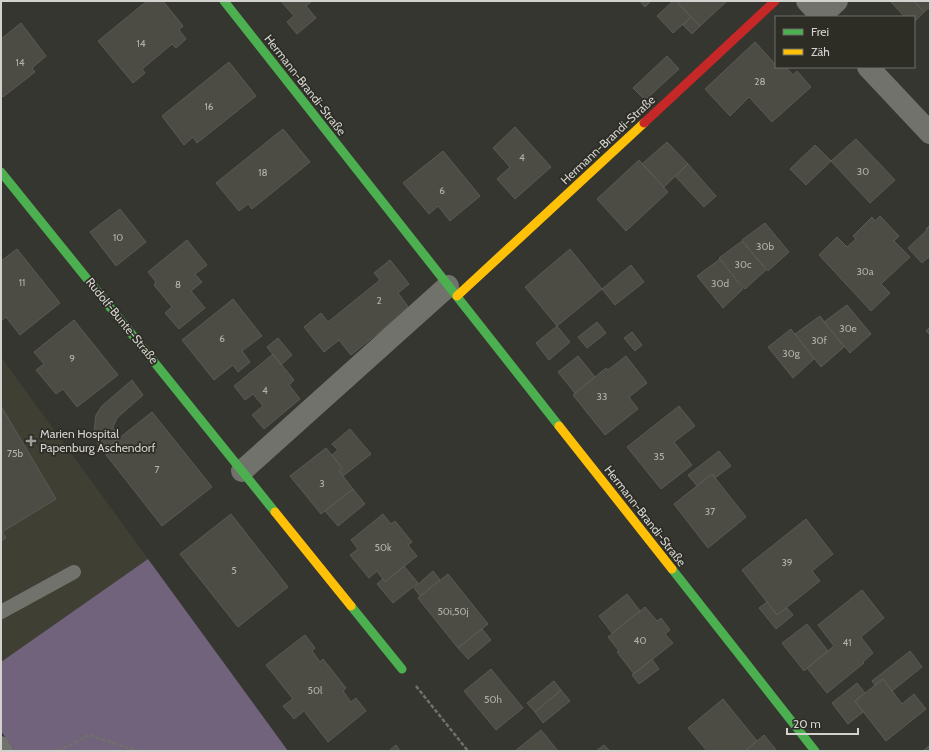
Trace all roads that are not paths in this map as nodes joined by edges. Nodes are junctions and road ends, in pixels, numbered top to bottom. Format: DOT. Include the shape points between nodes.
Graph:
graph roads {
  1 [pos="224,1"];
  2 [pos="775,1"];
  3 [pos="837,1"];
  4 [pos="817,11"];
  5 [pos="869,68"];
  6 [pos="930,133"];
  7 [pos="1,172"];
  8 [pos="452,291"];
  9 [pos="242,470"];
  10 [pos="74,572"];
  11 [pos="1,612"];
  12 [pos="402,669"];
  13 [pos="1,743"];
  14 [pos="6,751"];
  15 [pos="815,751"];
  1 -- 8 [label="street, Hermann-Brandi-Straße"];
  2 -- 8 [label="street, Hermann-Brandi-Straße"];
  3 -- 4 [label="street"];
  5 -- 6 [label="street"];
  7 -- 9 [label="street, Rudolf-Bunte-Straße"];
  8 -- 9 [label="street"];
  8 -- 15 [label="street, Hermann-Brandi-Straße"];
  9 -- 12 [label="street, Rudolf-Bunte-Straße"];
  10 -- 11 [label="lane"];
  13 -- 14 [label="lane"];
}
